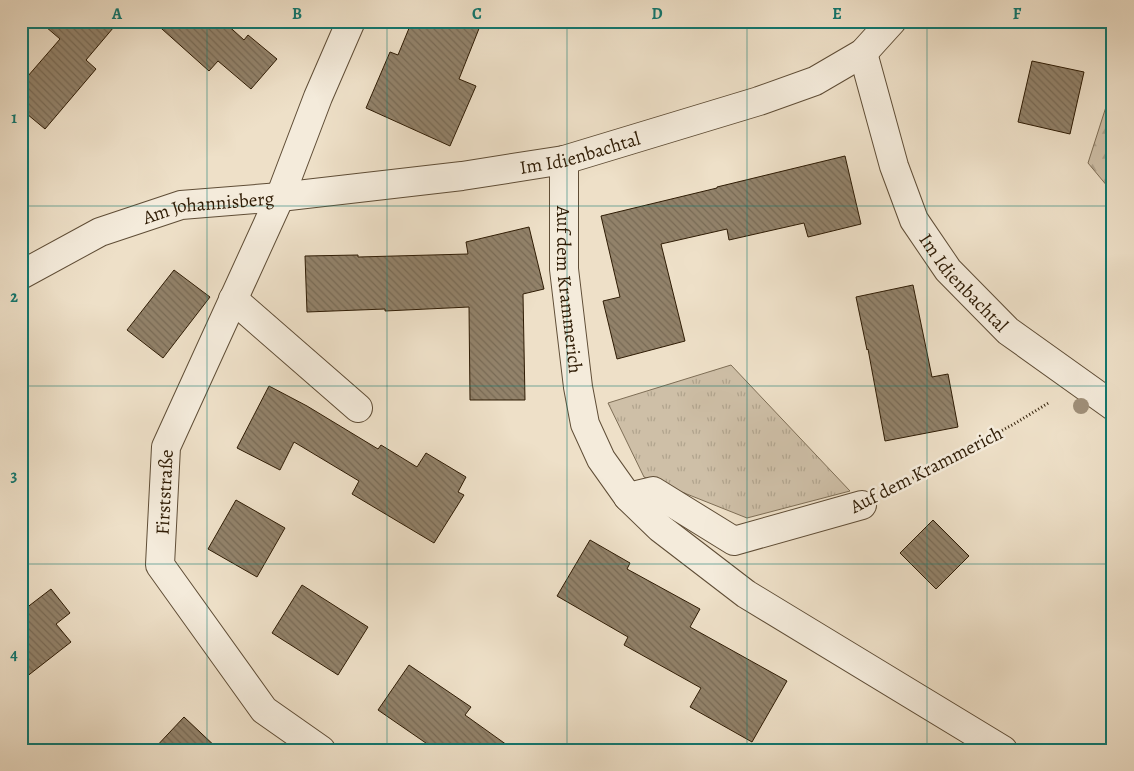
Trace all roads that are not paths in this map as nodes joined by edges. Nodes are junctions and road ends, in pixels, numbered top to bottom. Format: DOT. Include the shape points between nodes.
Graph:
graph roads {
  1 [pos="351,21"];
  2 [pos="892,21"];
  3 [pos="863,52"];
  4 [pos="564,160"];
  5 [pos="280,197"];
  6 [pos="21,275"];
  7 [pos="233,299"];
  8 [pos="1113,406"];
  9 [pos="358,408"];
  10 [pos="628,497"];
  11 [pos="862,505"];
  12 [pos="321,750"];
  13 [pos="1003,750"];
  1 -- 5 [label="street, Am Johannisberg"];
  2 -- 3 [label="street, Im Idienbachtal"];
  3 -- 4 [label="street, Im Idienbachtal" via="815,81"];
  3 -- 8 [label="street, Im Idienbachtal" via="894,166 914,220 948,270 1008,331"];
  4 -- 5 [label="street, Im Idienbachtal" via="462,176"];
  4 -- 10 [label="street, Auf dem Krammerich" via="564,269 585,424 602,459"];
  5 -- 6 [label="street, Am Johannisberg" via="181,205 100,232"];
  5 -- 7 [label="street, Firststraße"];
  7 -- 9 [label="street"];
  7 -- 12 [label="street, Firststraße" via="166,447 160,565 264,710"];
  10 -- 11 [label="street, Auf dem Krammerich" via="653,491 734,541"];
  10 -- 13 [label="street, Auf dem Krammerich" via="660,528 746,594"];
}
